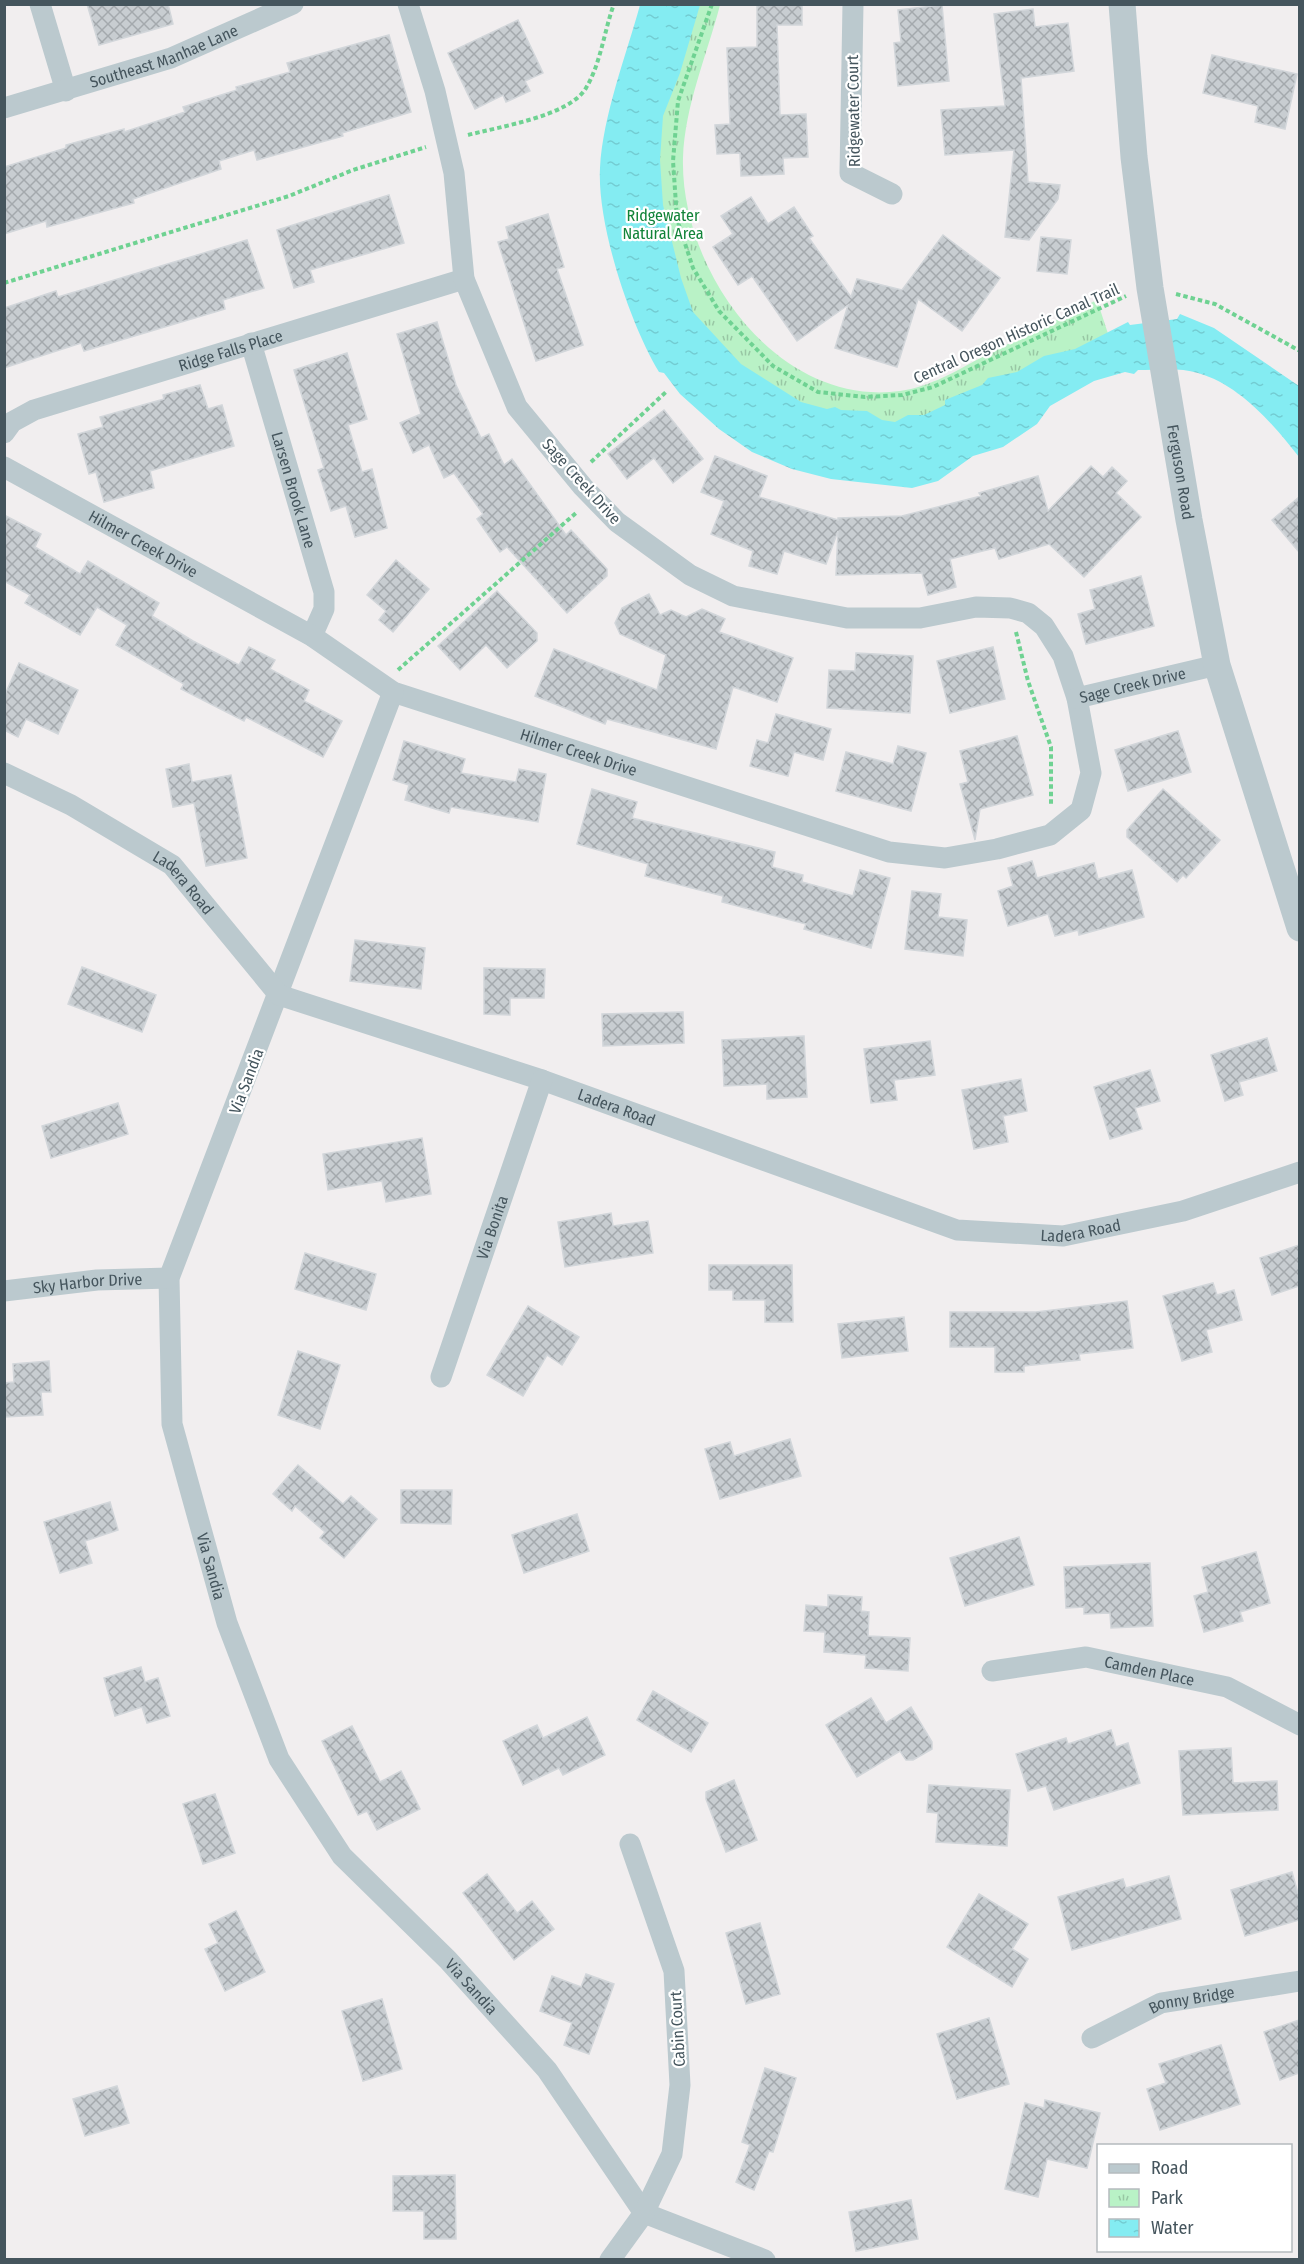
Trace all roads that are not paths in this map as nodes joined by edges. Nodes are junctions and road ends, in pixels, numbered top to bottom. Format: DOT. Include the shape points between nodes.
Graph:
graph roads {
  1 [pos="40,4"];
  2 [pos="293,4"];
  3 [pos="408,4"];
  4 [pos="853,4"];
  5 [pos="1122,4"];
  6 [pos="66,91"];
  7 [pos="4,108"];
  8 [pos="892,194"];
  9 [pos="464,279"];
  10 [pos="251,343"];
  11 [pos="4,433"];
  12 [pos="4,467"];
  13 [pos="312,636"];
  14 [pos="1217,665"];
  15 [pos="388,688"];
  16 [pos="1077,698"];
  17 [pos="4,773"];
  18 [pos="1299,928"];
  19 [pos="279,995"];
  20 [pos="542,1080"];
  21 [pos="1299,1172"];
  22 [pos="170,1278"];
  23 [pos="4,1291"];
  24 [pos="441,1377"];
  25 [pos="992,1671"];
  26 [pos="1299,1725"];
  27 [pos="630,1844"];
  28 [pos="1299,1981"];
  29 [pos="1092,2038"];
  30 [pos="644,2213"];
  31 [pos="610,2259"];
  32 [pos="765,2259"];
  1 -- 6 [label="street"];
  2 -- 6 [label="street, Southeast Manhae Lane" via="171,58"];
  3 -- 9 [label="street, Sage Creek Drive" via="435,91 454,173"];
  4 -- 8 [label="street, Ridgewater Court" via="850,173"];
  5 -- 14 [label="street, Ferguson Road" via="1134,158 1152,301"];
  6 -- 7 [label="street, Southeast Manhae Lane"];
  9 -- 10 [label="street, Ridge Falls Place"];
  9 -- 16 [label="street, Sage Creek Drive" via="517,407 617,522 690,575 733,596 847,618 920,618 976,607 1010,608 1028,614 1044,626 1063,656"];
  10 -- 11 [label="street, Ridge Falls Place" via="34,410 12,422"];
  10 -- 13 [label="street, Larsen Brook Lane" via="324,592 324,609"];
  12 -- 13 [label="street, Hilmer Creek Drive"];
  13 -- 15 [label="street, Hilmer Creek Drive"];
  14 -- 16 [label="street, Sage Creek Drive"];
  14 -- 18 [label="street, Ferguson Road"];
  15 -- 16 [label="street, Hilmer Creek Drive" via="889,852 945,858 1050,835 1081,810 1091,773"];
  15 -- 19 [label="street, Via Sandia"];
  17 -- 19 [label="street, Ladera Road" via="71,806 171,865"];
  19 -- 20 [label="street, Ladera Road"];
  19 -- 22 [label="street, Via Sandia"];
  20 -- 21 [label="street, Ladera Road" via="957,1230 1063,1236 1183,1211"];
  20 -- 24 [label="street, Via Bonita"];
  22 -- 23 [label="street, Sky Harbor Drive" via="97,1280"];
  22 -- 30 [label="street, Via Sandia" via="172,1424 227,1623 279,1759 342,1856 448,1960 547,2070"];
  25 -- 26 [label="street, Camden Place" via="1086,1657 1227,1687"];
  27 -- 30 [label="street, Cabin Court" via="674,1971 680,2085 672,2154"];
  28 -- 29 [label="street, Bonny Bridge" via="1161,2003"];
  30 -- 31 [label="street, Cabin Court"];
  30 -- 32 [label="street"];
}
